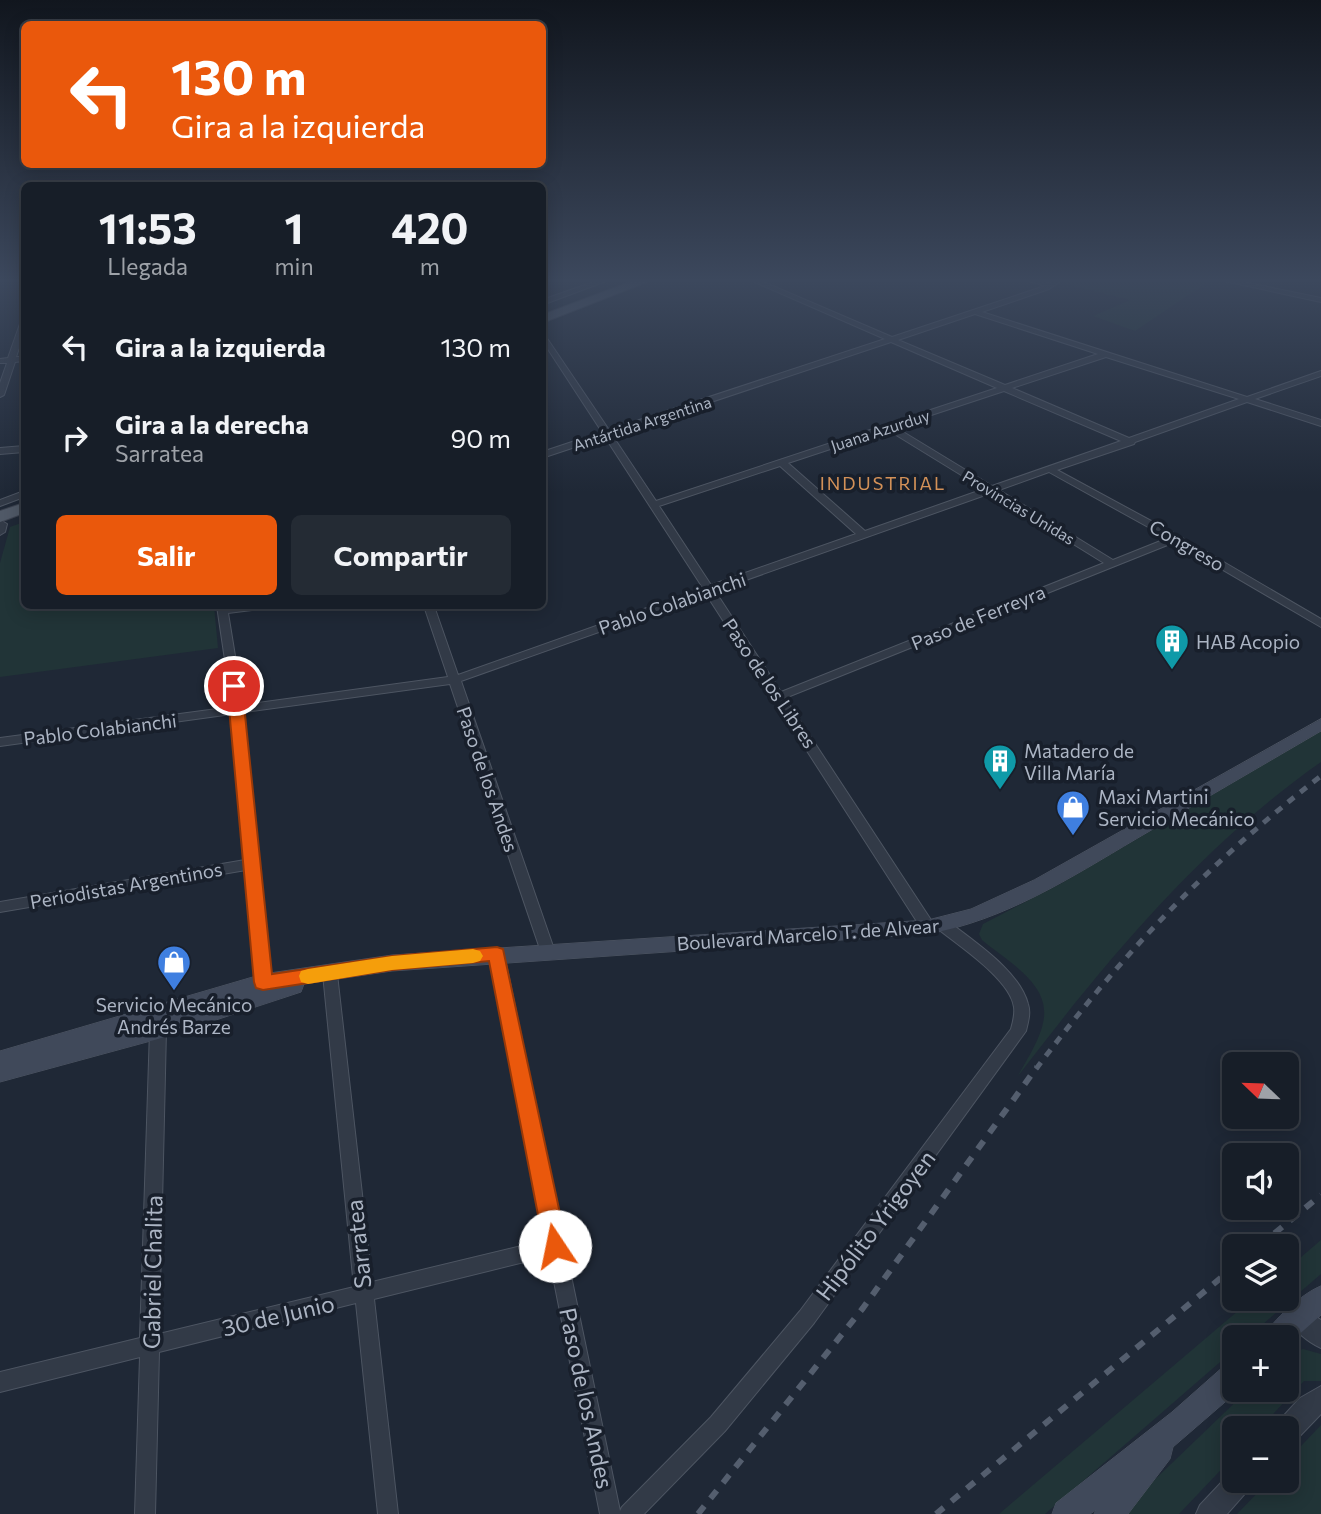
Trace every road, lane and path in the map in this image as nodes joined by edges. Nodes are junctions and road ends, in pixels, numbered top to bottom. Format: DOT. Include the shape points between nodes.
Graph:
graph roads {
  1 [pos="15,351"];
  2 [pos="554,351"];
  3 [pos="860,351"];
  4 [pos="918,351"];
  5 [pos="1096,351"];
  6 [pos="1106,354"];
  7 [pos="21,359"];
  8 [pos="12,360"];
  9 [pos="0,361"];
  10 [pos="1321,373"];
  11 [pos="1006,388"];
  12 [pos="0,395"];
  13 [pos="1250,400"];
  14 [pos="1321,423"];
  15 [pos="889,427"];
  16 [pos="609,433"];
  17 [pos="1131,442"];
  18 [pos="21,449"];
  19 [pos="0,451"];
  20 [pos="546,454"];
  21 [pos="782,463"];
  22 [pos="1051,470"];
  23 [pos="993,491"];
  24 [pos="21,495"];
  25 [pos="0,503"];
  26 [pos="654,505"];
  27 [pos="21,510"];
  28 [pos="21,516"];
  29 [pos="1,525"];
  30 [pos="864,536"];
  31 [pos="1176,538"];
  32 [pos="1113,564"];
  33 [pos="708,591"];
  34 [pos="697,600"];
  35 [pos="223,609"];
  36 [pos="430,609"];
  37 [pos="1321,624"];
  38 [pos="455,683"];
  39 [pos="780,696"];
  40 [pos="238,711"];
  41 [pos="1321,724"];
  42 [pos="0,742"];
  43 [pos="252,863"];
  44 [pos="0,907"];
  45 [pos="935,926"];
  46 [pos="548,952"];
  47 [pos="497,954"];
  48 [pos="330,974"];
  49 [pos="264,989"];
  50 [pos="158,1030"];
  51 [pos="0,1060"];
  52 [pos="0,1073"];
  53 [pos="555,1246"];
  54 [pos="363,1295"];
  55 [pos="1321,1298"];
  56 [pos="1299,1317"];
  57 [pos="1290,1325"];
  58 [pos="1321,1336"];
  59 [pos="150,1345"];
  60 [pos="0,1382"];
  61 [pos="1222,1387"];
  62 [pos="1321,1399"];
  63 [pos="1299,1418"];
  64 [pos="1182,1422"];
  65 [pos="1228,1493"];
  66 [pos="145,1514"];
  67 [pos="388,1514"];
  68 [pos="610,1514"];
  69 [pos="629,1514"];
  70 [pos="1067,1514"];
  71 [pos="1109,1514"];
  72 [pos="1209,1514"];
  1 -- 8 [label="street"];
  2 -- 16 [label="street, Paso de los Libres"];
  3 -- 16 [label="street, Antártida Argentina"];
  4 -- 11 [label="street"];
  5 -- 6 [label="street"];
  6 -- 11 [label="street, Juana Azurduy"];
  6 -- 13 [label="street"];
  7 -- 8 [label="street"];
  8 -- 9 [label="street"];
  8 -- 12 [label="street"];
  10 -- 13 [label="street, Pablo Colabianchi"];
  11 -- 15 [label="street, Juana Azurduy"];
  11 -- 17 [label="street"];
  13 -- 14 [label="street"];
  13 -- 17 [label="street, Pablo Colabianchi"];
  15 -- 21 [label="street, Juana Azurduy"];
  15 -- 23 [label="street, Provincias Unidas"];
  16 -- 20 [label="street, Antártida Argentina"];
  16 -- 26 [label="street, Paso de los Libres"];
  17 -- 22 [label="street, Pablo Colabianchi"];
  18 -- 19 [label="street"];
  21 -- 26 [label="street, Juana Azurduy"];
  21 -- 30 [label="street"];
  22 -- 23 [label="street, Pablo Colabianchi"];
  22 -- 31 [label="street, Congreso"];
  23 -- 30 [label="street, Pablo Colabianchi"];
  23 -- 32 [label="street, Provincias Unidas"];
  24 -- 25 [label="street"];
  26 -- 33 [label="street, Paso de los Libres"];
  27 -- 29 [label="main road"];
  28 -- 29 [label="main road"];
  30 -- 33 [label="street, Pablo Colabianchi"];
  31 -- 32 [label="street, Paso de Ferreyra"];
  31 -- 37 [label="street, Congreso"];
  32 -- 39 [label="street, Paso de Ferreyra"];
  33 -- 38 [label="street, Pablo Colabianchi"];
  33 -- 39 [label="street, Paso de los Libres"];
  34 -- 38 [label="street"];
  35 -- 40 [label="street"];
  36 -- 38 [label="street, Paso de los Andes"];
  38 -- 40 [label="street, Pablo Colabianchi"];
  38 -- 46 [label="street, Paso de los Andes"];
  39 -- 45 [label="street, Paso de los Libres"];
  40 -- 42 [label="street, Pablo Colabianchi"];
  40 -- 43 [label="street"];
  41 -- 45 [label="main road, Boulevard Marcelo T. de Alvear" via="1016,898 981,914"];
  43 -- 44 [label="street, Periodistas Argentinos"];
  43 -- 49 [label="street"];
  45 -- 46 [label="main road, Boulevard Marcelo T. de Alvear"];
  45 -- 69 [label="street, Hipólito Yrigoyen" via="993,968 1014,990 1022,1006 1017,1031 807,1317 718,1424"];
  46 -- 47 [label="main road, Boulevard Marcelo T. de Alvear"];
  47 -- 48 [label="main road, Boulevard Marcelo T. de Alvear" via="392,963"];
  47 -- 53 [label="street, Paso de los Andes"];
  48 -- 49 [label="main road, Boulevard Marcelo T. de Alvear"];
  48 -- 54 [label="street, Sarratea"];
  49 -- 50 [label="main road, Boulevard Marcelo T. de Alvear"];
  49 -- 51 [label="main road, Boulevard Marcelo T. de Alvear"];
  50 -- 52 [label="main road, Boulevard Marcelo T. de Alvear"];
  50 -- 59 [label="street, Gabriel Chalita"];
  53 -- 54 [label="street, 30 de Junio"];
  53 -- 68 [label="street, Paso de los Andes"];
  54 -- 59 [label="street, 30 de Junio"];
  54 -- 67 [label="street, Sarratea"];
  55 -- 56 [label="main road"];
  56 -- 57 [label="main road"];
  56 -- 58 [label="street"];
  59 -- 60 [label="street, 30 de Junio"];
  59 -- 66 [label="street, Gabriel Chalita"];
  61 -- 64 [label="main road"];
  62 -- 63 [label="street"];
  64 -- 70 [label="main road"];
  64 -- 71 [label="main road"];
  65 -- 72 [label="street"];
}
